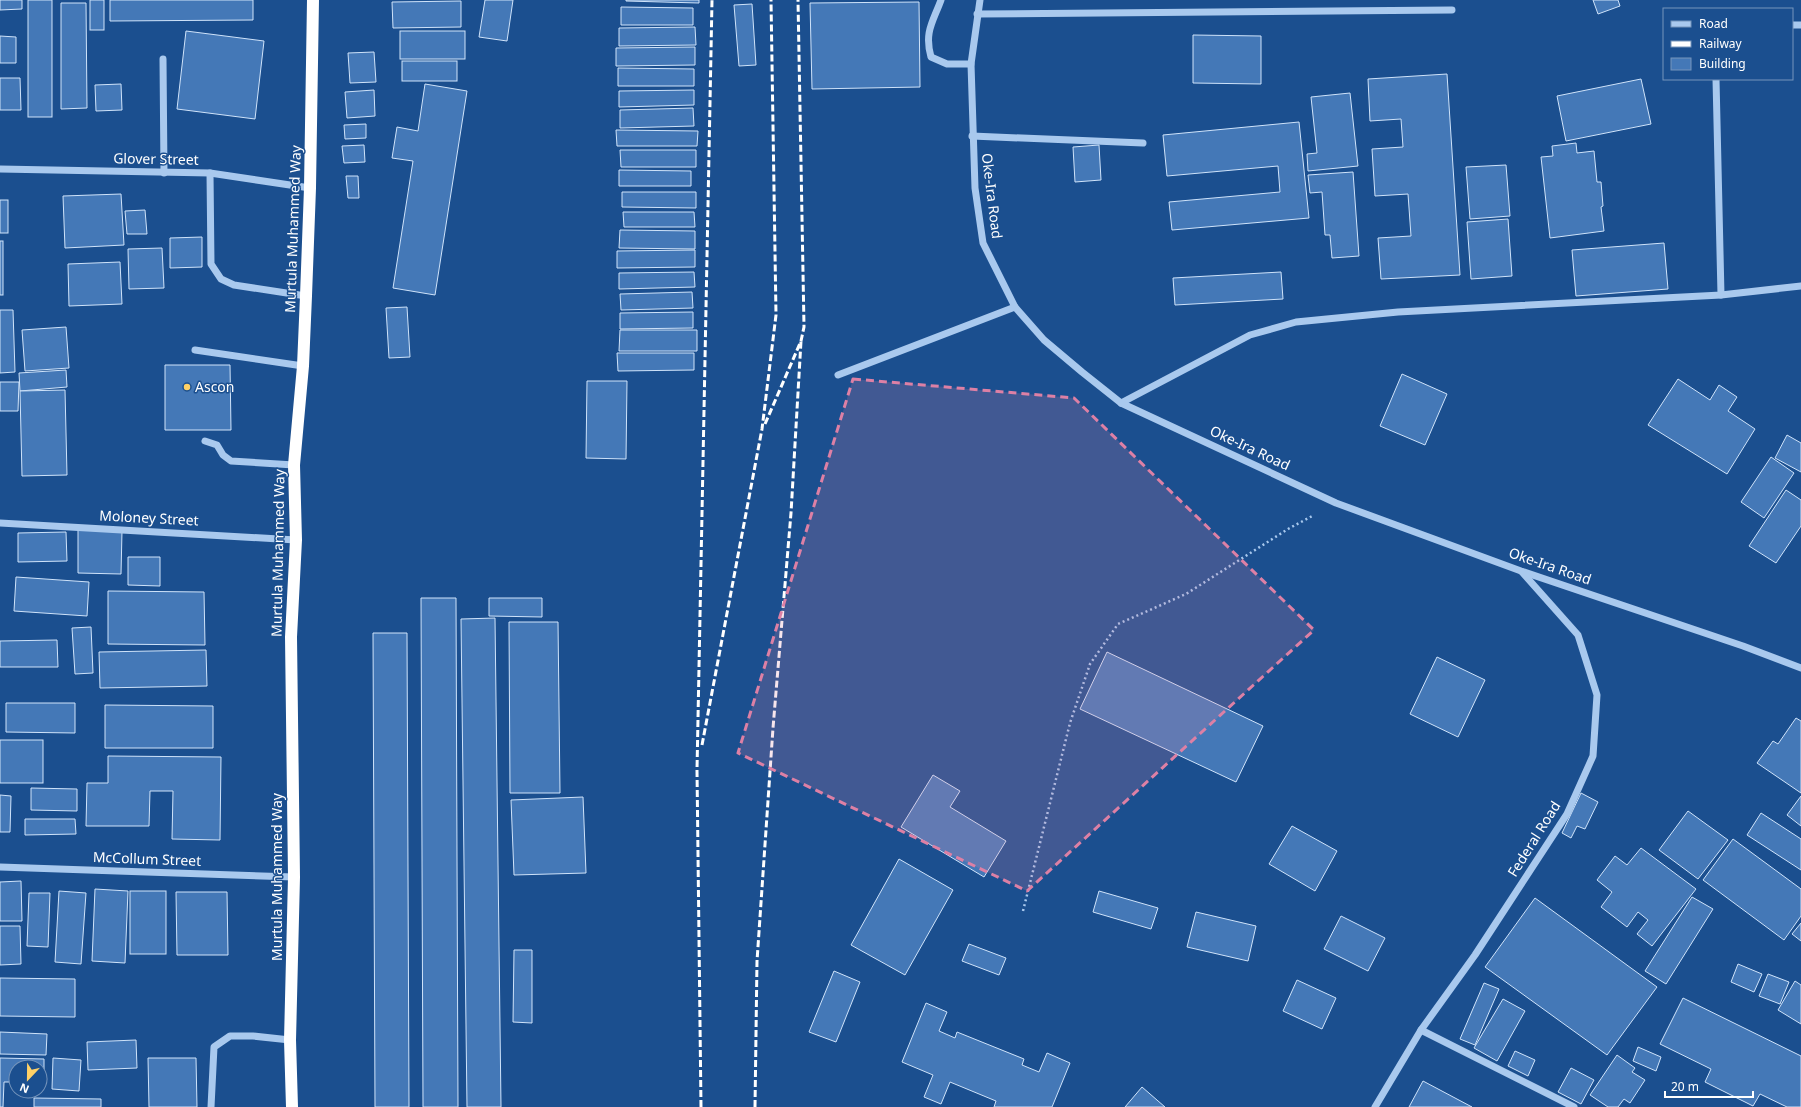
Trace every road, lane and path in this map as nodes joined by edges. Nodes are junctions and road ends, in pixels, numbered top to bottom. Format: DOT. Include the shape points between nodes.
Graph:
graph roads {
  1 [pos="313,0"];
  2 [pos="941,0"];
  3 [pos="980,0"];
  4 [pos="1452,10"];
  5 [pos="977,14"];
  6 [pos="163,59"];
  7 [pos="971,64"];
  8 [pos="1716,80"];
  9 [pos="972,136"];
  10 [pos="1143,143"];
  11 [pos="0,169"];
  12 [pos="164,172"];
  13 [pos="210,173"];
  14 [pos="310,188"];
  15 [pos="1801,286"];
  16 [pos="1721,295"];
  17 [pos="306,296"];
  18 [pos="1015,307"];
  19 [pos="194,350"];
  20 [pos="303,366"];
  21 [pos="838,374"];
  22 [pos="1121,403"];
  23 [pos="205,441"];
  24 [pos="294,464"];
  25 [pos="1336,503"];
  26 [pos="0,522"];
  27 [pos="296,540"];
  28 [pos="1521,571"];
  29 [pos="1801,668"];
  30 [pos="0,867"];
  31 [pos="294,877"];
  32 [pos="1023,910"];
  33 [pos="1421,1030"];
  34 [pos="290,1040"];
  35 [pos="211,1107"];
  36 [pos="292,1107"];
  37 [pos="1375,1107"];
  38 [pos="1574,1107"];
  1 -- 14 [label="highway, Murtula Muhammed Way"];
  2 -- 7 [label="street" via="929,30 927,43 931,57 947,64"];
  3 -- 5 [label="street, Oke-Ira Road"];
  4 -- 5 [label="street"];
  5 -- 7 [label="street, Oke-Ira Road"];
  6 -- 12 [label="street"];
  7 -- 9 [label="street, Oke-Ira Road"];
  8 -- 16 [label="street"];
  9 -- 10 [label="street"];
  9 -- 18 [label="street, Oke-Ira Road" via="975,188 983,243"];
  11 -- 12 [label="street, Glover Street"];
  12 -- 13 [label="street, Glover Street"];
  13 -- 14 [label="street, Glover Street"];
  13 -- 17 [label="street" via="212,264 221,279 234,285"];
  14 -- 17 [label="highway, Murtula Muhammed Way"];
  15 -- 16 [label="street"];
  16 -- 22 [label="street" via="1398,312 1296,322 1250,335"];
  17 -- 20 [label="highway, Murtula Muhammed Way"];
  18 -- 21 [label="street"];
  18 -- 22 [label="street, Oke-Ira Road" via="1044,340"];
  19 -- 20 [label="street"];
  20 -- 24 [label="highway, Murtula Muhammed Way"];
  22 -- 25 [label="street, Oke-Ira Road"];
  23 -- 24 [label="street" via="217,445 223,455 231,461"];
  24 -- 27 [label="highway, Murtula Muhammed Way"];
  25 -- 28 [label="street, Oke-Ira Road"];
  25 -- 32 [label="path" via="1288,529 1186,594 1118,624 1090,664 1070,723"];
  26 -- 27 [label="street, Moloney Street"];
  27 -- 31 [label="highway, Murtula Muhammed Way" via="291,637"];
  28 -- 29 [label="street, Oke-Ira Road" via="1744,646"];
  28 -- 33 [label="street, Federal Road" via="1578,636 1597,695 1593,756 1567,814 1475,955"];
  30 -- 31 [label="street, McCollum Street"];
  31 -- 34 [label="highway, Murtula Muhammed Way"];
  33 -- 37 [label="street, Federal Road"];
  33 -- 38 [label="street"];
  34 -- 35 [label="street" via="230,1036 214,1047"];
  34 -- 36 [label="highway, Murtula Muhammed Way"];
}
